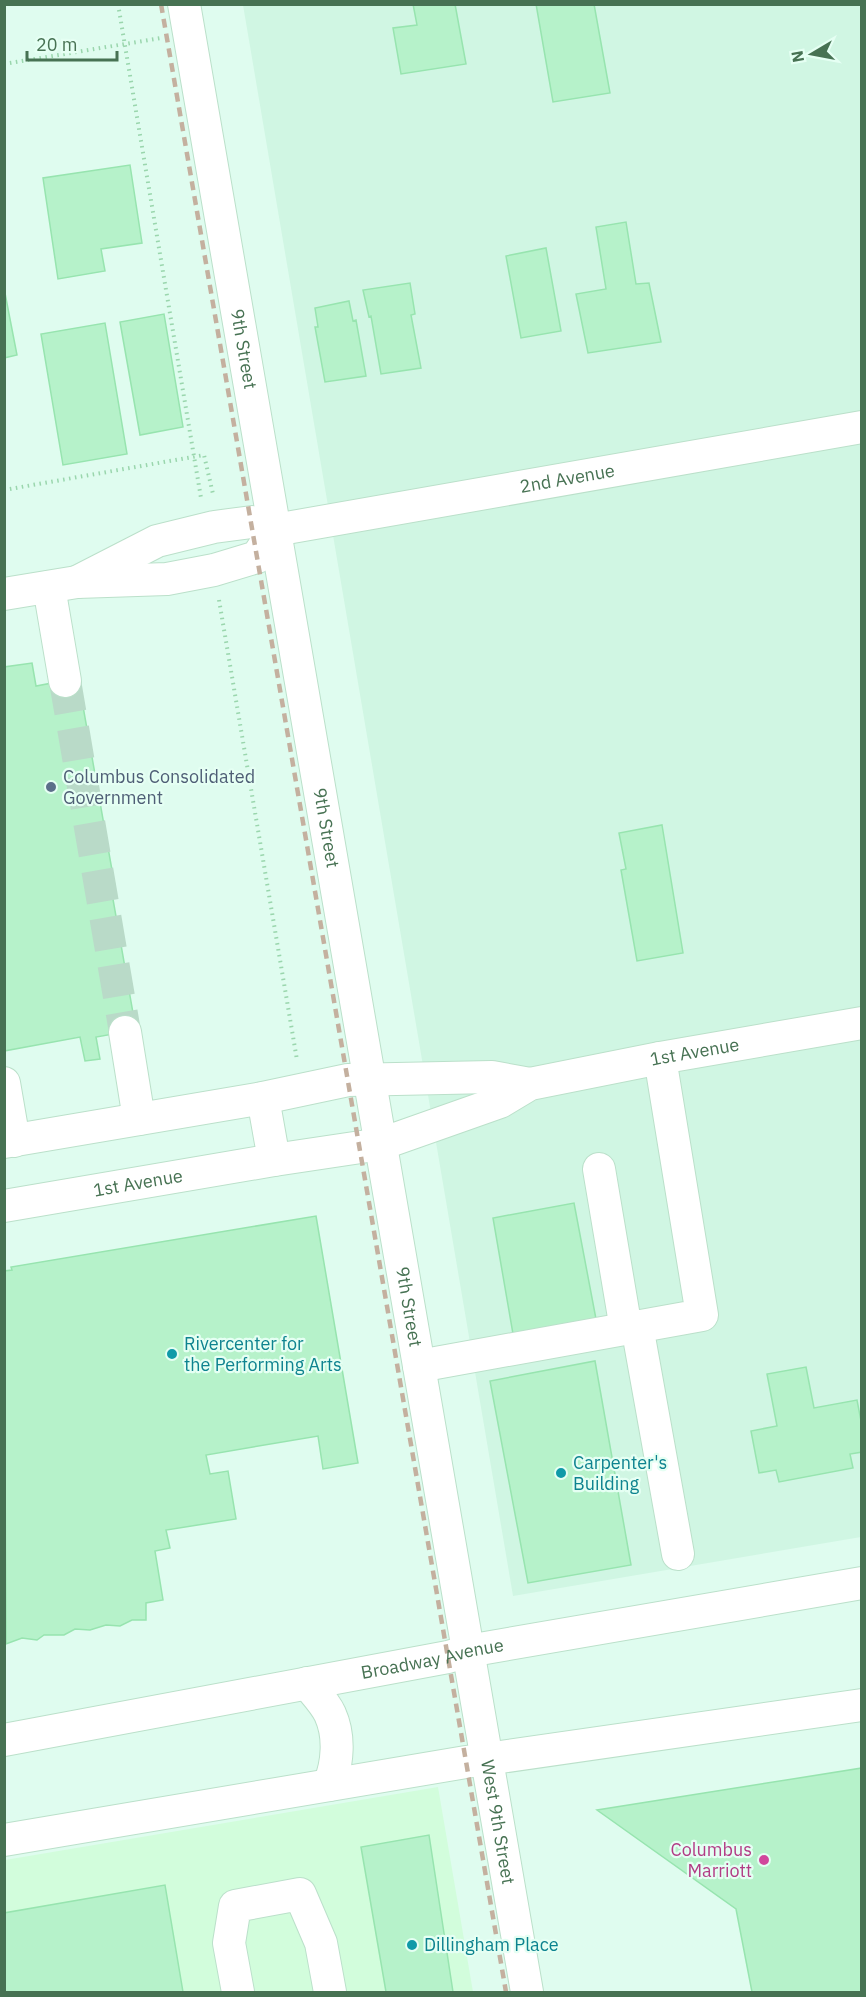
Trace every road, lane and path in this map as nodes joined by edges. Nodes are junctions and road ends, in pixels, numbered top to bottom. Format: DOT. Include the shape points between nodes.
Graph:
graph roads {
  1 [pos="187,19"];
  2 [pos="4,64"];
  3 [pos="861,427"];
  4 [pos="267,485"];
  5 [pos="4,490"];
  6 [pos="275,530"];
  7 [pos="63,585"];
  8 [pos="4,594"];
  9 [pos="65,681"];
  10 [pos="861,1023"];
  11 [pos="125,1032"];
  12 [pos="660,1058"];
  13 [pos="370,1079"];
  14 [pos="4,1083"];
  15 [pos="530,1084"];
  16 [pos="263,1098"];
  17 [pos="139,1119"];
  18 [pos="9,1141"];
  19 [pos="381,1144"];
  20 [pos="274,1160"];
  21 [pos="599,1169"];
  22 [pos="4,1206"];
  23 [pos="632,1327"];
  24 [pos="419,1366"];
  25 [pos="678,1554"];
  26 [pos="861,1583"];
  27 [pos="468,1651"];
  28 [pos="307,1683"];
  29 [pos="861,1705"];
  30 [pos="4,1740"];
  31 [pos="487,1759"];
  32 [pos="330,1785"];
  33 [pos="4,1840"];
  34 [pos="238,1992"];
  35 [pos="330,1992"];
  36 [pos="527,1992"];
  1 -- 2 [label="path"];
  1 -- 4 [label="street, 9th Street"];
  3 -- 6 [label="street, 2nd Avenue"];
  4 -- 5 [label="path" via="213,494 204,455"];
  4 -- 6 [label="street, 9th Street"];
  6 -- 7 [label="street, 2nd Avenue" via="252,522 157,541"];
  6 -- 7 [label="street, 2nd Avenue" via="257,557 219,569 167,579"];
  6 -- 13 [label="street, 9th Street"];
  7 -- 8 [label="street, 2nd Avenue"];
  7 -- 9 [label="street"];
  10 -- 12 [label="street, 1st Avenue"];
  11 -- 17 [label="street"];
  12 -- 15 [label="street, 1st Avenue"];
  12 -- 23 [label="street" via="702,1315"];
  13 -- 15 [label="street, 1st Avenue" via="492,1077"];
  13 -- 16 [label="street, 1st Avenue"];
  13 -- 19 [label="street, 9th Street"];
  14 -- 18 [label="street"];
  15 -- 19 [label="street, 1st Avenue" via="500,1102"];
  16 -- 17 [label="street, 1st Avenue"];
  16 -- 20 [label="street"];
  17 -- 18 [label="street, 1st Avenue"];
  19 -- 20 [label="street, 1st Avenue"];
  19 -- 24 [label="street, 9th Street"];
  20 -- 22 [label="street, 1st Avenue"];
  21 -- 23 [label="street"];
  23 -- 24 [label="street"];
  23 -- 25 [label="street"];
  24 -- 27 [label="street, 9th Street"];
  26 -- 27 [label="street, Broadway Avenue"];
  27 -- 28 [label="street, Broadway Avenue"];
  27 -- 31 [label="street, West 9th Street"];
  28 -- 30 [label="street, Broadway Avenue"];
  28 -- 32 [label="street" via="330,1714 335,1733 335,1770"];
  29 -- 31 [label="street"];
  31 -- 32 [label="street"];
  31 -- 36 [label="street, West 9th Street"];
  32 -- 33 [label="street"];
  34 -- 35 [label="street" via="229,1943 235,1906 300,1894 321,1943"];
}
